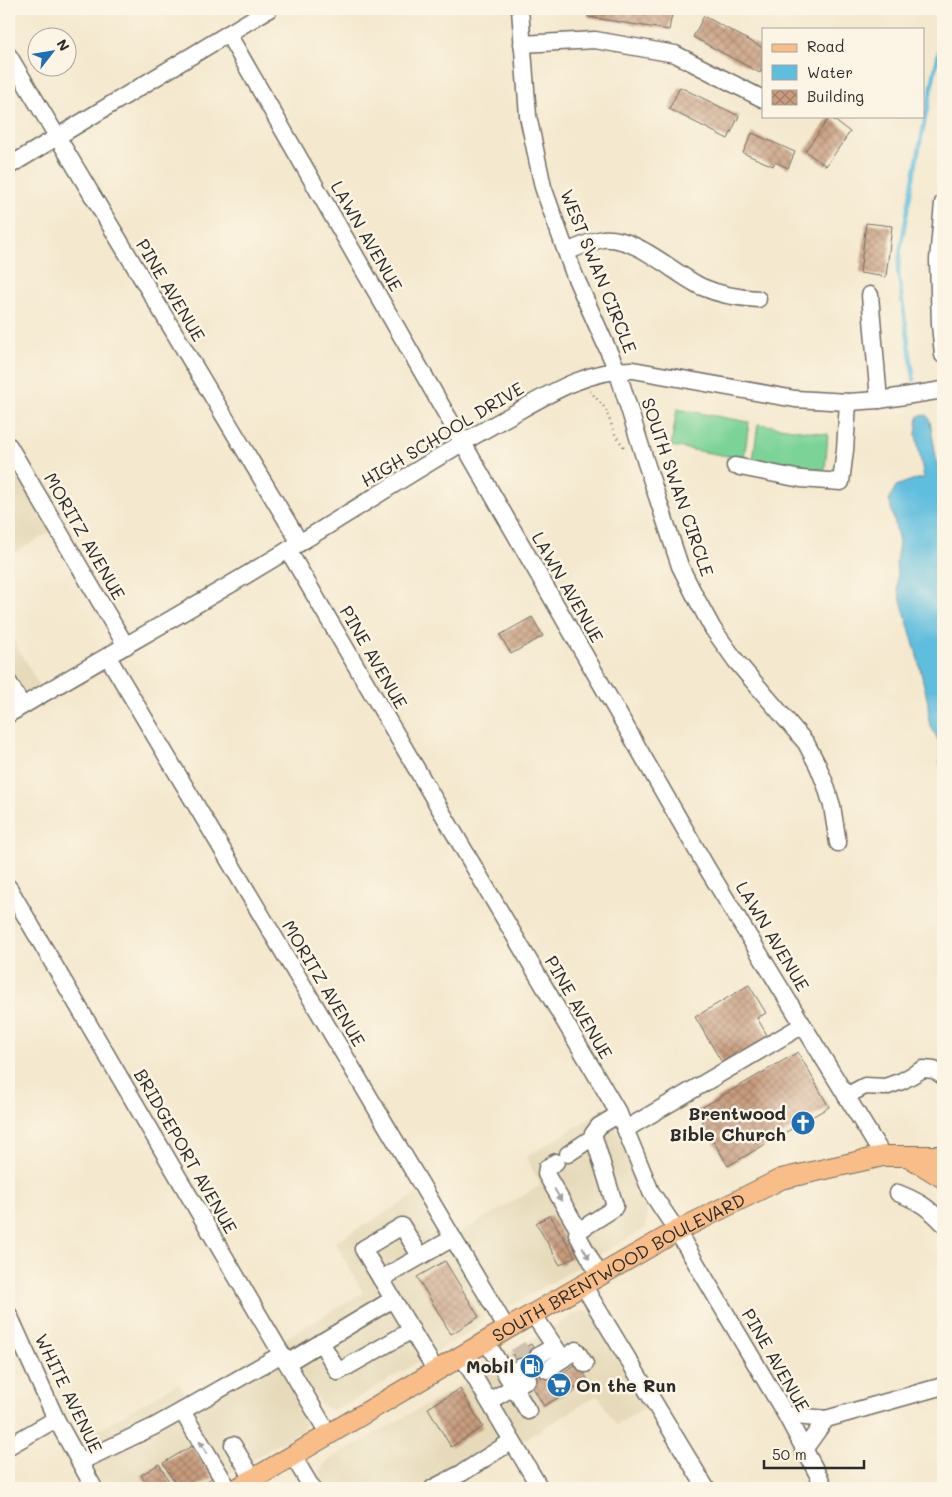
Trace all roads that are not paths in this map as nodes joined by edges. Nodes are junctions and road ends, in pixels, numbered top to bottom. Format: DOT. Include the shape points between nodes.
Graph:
graph roads {
  1 [pos="269,9"];
  2 [pos="520,9"];
  3 [pos="228,34"];
  4 [pos="522,44"];
  5 [pos="9,56"];
  6 [pos="762,98"];
  7 [pos="56,137"];
  8 [pos="9,166"];
  9 [pos="943,203"];
  10 [pos="567,252"];
  11 [pos="870,295"];
  12 [pos="758,299"];
  13 [pos="943,355"];
  14 [pos="618,370"];
  15 [pos="943,390"];
  16 [pos="879,400"];
  17 [pos="848,402"];
  18 [pos="462,442"];
  19 [pos="9,446"];
  20 [pos="736,466"];
  21 [pos="294,547"];
  22 [pos="126,646"];
  23 [pos="108,657"];
  24 [pos="9,683"];
  25 [pos="16,710"];
  26 [pos="838,843"];
  27 [pos="9,888"];
  28 [pos="803,1025"];
  29 [pos="943,1076"];
  30 [pos="846,1096"];
  31 [pos="619,1114"];
  32 [pos="626,1129"];
  33 [pos="593,1137"];
  34 [pos="883,1156"];
  35 [pos="907,1156"];
  36 [pos="943,1156"];
  37 [pos="943,1178"];
  38 [pos="898,1193"];
  39 [pos="943,1223"];
  40 [pos="677,1230"];
  41 [pos="579,1231"];
  42 [pos="453,1238"];
  43 [pos="420,1256"];
  44 [pos="381,1279"];
  45 [pos="591,1280"];
  46 [pos="393,1299"];
  47 [pos="533,1314"];
  48 [pos="9,1315"];
  49 [pos="507,1328"];
  50 [pos="412,1330"];
  51 [pos="486,1341"];
  52 [pos="321,1342"];
  53 [pos="555,1347"];
  54 [pos="462,1356"];
  55 [pos="284,1359"];
  56 [pos="585,1364"];
  57 [pos="436,1371"];
  58 [pos="514,1372"];
  59 [pos="943,1386"];
  60 [pos="489,1401"];
  61 [pos="182,1411"];
  62 [pos="528,1411"];
  63 [pos="786,1415"];
  64 [pos="56,1419"];
  65 [pos="826,1419"];
  66 [pos="329,1435"];
  67 [pos="512,1441"];
  68 [pos="233,1445"];
  69 [pos="9,1446"];
  70 [pos="803,1451"];
  71 [pos="293,1456"];
  72 [pos="80,1462"];
  73 [pos="245,1484"];
  74 [pos="94,1488"];
  75 [pos="228,1488"];
  76 [pos="312,1488"];
  77 [pos="433,1488"];
  78 [pos="540,1488"];
  79 [pos="706,1488"];
  80 [pos="825,1488"];
  1 -- 3 [label="street"];
  2 -- 4 [label="street, WEST SWAN CIRCLE"];
  3 -- 7 [label="street"];
  3 -- 18 [label="street, LAWN AVENUE"];
  4 -- 6 [label="street" via="595,40 675,54"];
  4 -- 10 [label="street, WEST SWAN CIRCLE" via="528,116 539,169"];
  5 -- 7 [label="street, PINE AVENUE"];
  7 -- 8 [label="street"];
  7 -- 21 [label="street, PINE AVENUE"];
  9 -- 13 [label="street" via="938,260"];
  10 -- 12 [label="street" via="604,239 622,242 703,288"];
  10 -- 14 [label="street, WEST SWAN CIRCLE"];
  11 -- 16 [label="street"];
  14 -- 17 [label="street, HIGH SCHOOL DRIVE" via="795,399"];
  14 -- 18 [label="street, HIGH SCHOOL DRIVE" via="601,373 552,393"];
  14 -- 26 [label="street, SOUTH SWAN CIRCLE" via="680,566 713,629 806,742 826,786"];
  15 -- 16 [label="street, HIGH SCHOOL DRIVE"];
  16 -- 17 [label="street, HIGH SCHOOL DRIVE"];
  17 -- 20 [label="street" via="841,482 801,479"];
  18 -- 21 [label="street, HIGH SCHOOL DRIVE"];
  18 -- 28 [label="street, LAWN AVENUE" via="707,868"];
  19 -- 22 [label="street, MORITZ AVENUE"];
  21 -- 22 [label="street, HIGH SCHOOL DRIVE"];
  21 -- 31 [label="street, PINE AVENUE"];
  22 -- 23 [label="street, HIGH SCHOOL DRIVE"];
  23 -- 25 [label="street, HIGH SCHOOL DRIVE"];
  23 -- 42 [label="street, MORITZ AVENUE"];
  24 -- 25 [label="street"];
  27 -- 55 [label="street, BRIDGEPORT AVENUE"];
  28 -- 30 [label="street, LAWN AVENUE"];
  28 -- 32 [label="street"];
  29 -- 30 [label="street" via="934,1070 923,1069 902,1082 886,1087 865,1086"];
  30 -- 34 [label="street, LAWN AVENUE"];
  31 -- 32 [label="street, PINE AVENUE"];
  31 -- 33 [label="street" via="598,1126"];
  32 -- 40 [label="street, PINE AVENUE" via="651,1192"];
  33 -- 41 [label="street" via="615,1206"];
  33 -- 41 [label="street, one-way" via="547,1168 546,1174"];
  34 -- 35 [label="main road, SOUTH BRENTWOOD BOULEVARD"];
  34 -- 40 [label="main road, SOUTH BRENTWOOD BOULEVARD" via="781,1179"];
  35 -- 36 [label="main road, SOUTH BRENTWOOD BOULEVARD"];
  35 -- 37 [label="main road"];
  38 -- 39 [label="street" via="917,1200"];
  40 -- 45 [label="main road, SOUTH BRENTWOOD BOULEVARD"];
  40 -- 63 [label="street, PINE AVENUE"];
  41 -- 45 [label="street, one-way" via="576,1234"];
  42 -- 43 [label="street"];
  42 -- 49 [label="street, MORITZ AVENUE"];
  43 -- 44 [label="street"];
  43 -- 44 [label="street" via="402,1226 364,1249"];
  44 -- 46 [label="street"];
  45 -- 47 [label="main road, SOUTH BRENTWOOD BOULEVARD"];
  45 -- 79 [label="street"];
  46 -- 50 [label="street"];
  46 -- 52 [label="street"];
  47 -- 49 [label="main road, SOUTH BRENTWOOD BOULEVARD"];
  47 -- 53 [label="street"];
  48 -- 64 [label="street, WHITE AVENUE"];
  49 -- 51 [label="main road, SOUTH BRENTWOOD BOULEVARD"];
  50 -- 52 [label="street" via="338,1372"];
  50 -- 57 [label="street"];
  51 -- 54 [label="main road, SOUTH BRENTWOOD BOULEVARD"];
  51 -- 58 [label="street"];
  52 -- 55 [label="street"];
  53 -- 53 [label="street" via="539,1357"];
  53 -- 56 [label="street" via="576,1350"];
  54 -- 57 [label="main road, SOUTH BRENTWOOD BOULEVARD"];
  54 -- 60 [label="street"];
  55 -- 61 [label="street"];
  55 -- 66 [label="street, BRIDGEPORT AVENUE"];
  57 -- 66 [label="main road, SOUTH BRENTWOOD BOULEVARD"];
  58 -- 60 [label="street"];
  58 -- 62 [label="street"];
  59 -- 65 [label="street"];
  60 -- 67 [label="street"];
  61 -- 72 [label="street"];
  75 -- 61 [label="street, one-way"];
  63 -- 65 [label="street"];
  63 -- 70 [label="street, PINE AVENUE"];
  64 -- 69 [label="street"];
  64 -- 72 [label="street, WHITE AVENUE"];
  65 -- 70 [label="street"];
  66 -- 71 [label="main road, SOUTH BRENTWOOD BOULEVARD"];
  67 -- 77 [label="street"];
  67 -- 78 [label="street"];
  68 -- 73 [label="street"];
  70 -- 80 [label="street, PINE AVENUE"];
  71 -- 73 [label="main road, SOUTH BRENTWOOD BOULEVARD"];
  71 -- 76 [label="street"];
  72 -- 74 [label="street, WHITE AVENUE"];
}
